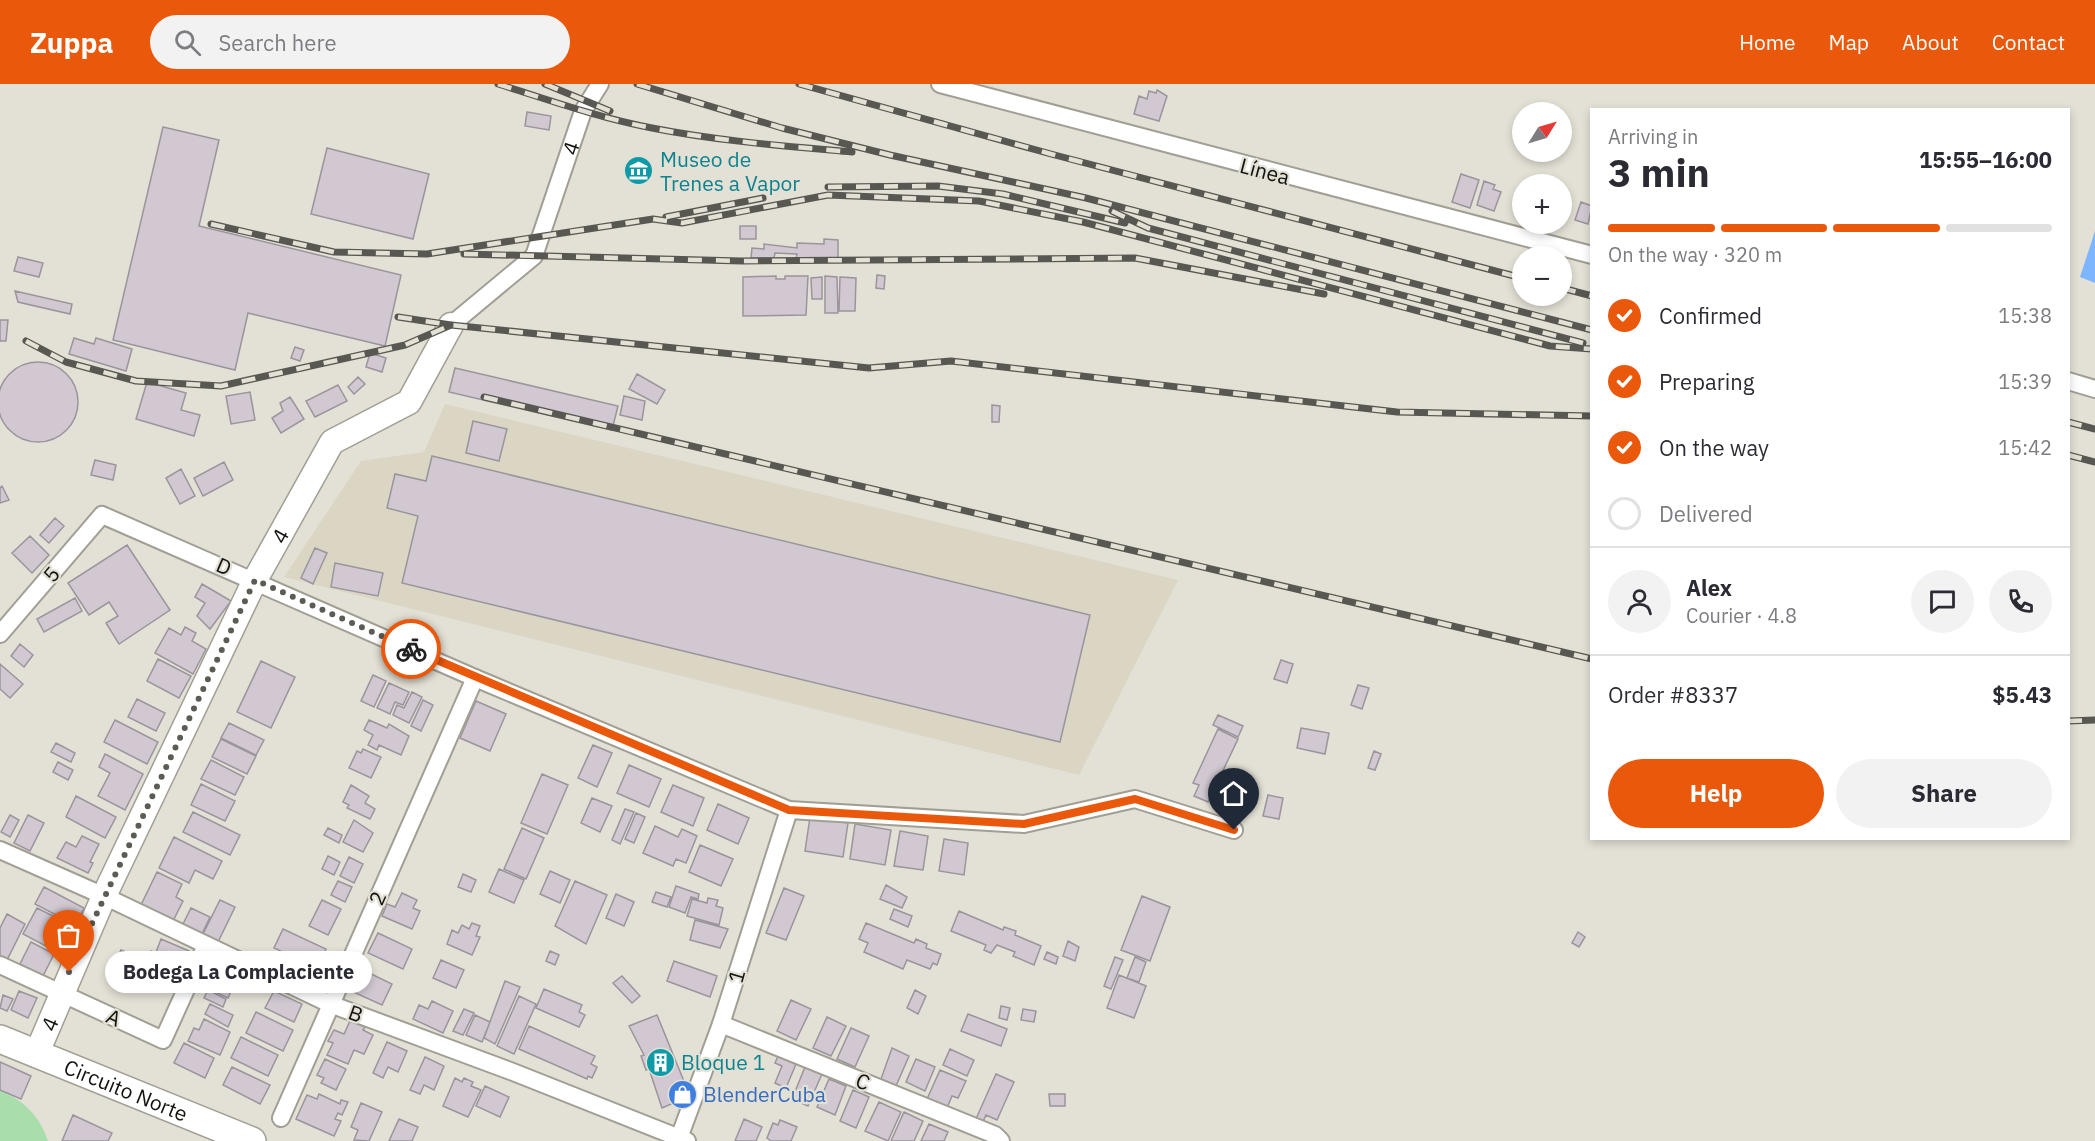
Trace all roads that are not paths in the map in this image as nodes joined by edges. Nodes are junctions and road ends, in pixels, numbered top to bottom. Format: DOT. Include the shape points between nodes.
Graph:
graph roads {
  1 [pos="600,84"];
  2 [pos="939,84"];
  3 [pos="1590,254"];
  4 [pos="451,325"];
  5 [pos="2070,382"];
  6 [pos="2095,389"];
  7 [pos="102,515"];
  8 [pos="255,580"];
  9 [pos="0,634"];
  10 [pos="475,678"];
  11 [pos="789,810"];
  12 [pos="1234,830"];
  13 [pos="0,850"];
  14 [pos="104,896"];
  15 [pos="206,945"];
  16 [pos="0,965"];
  17 [pos="61,992"];
  18 [pos="330,1004"];
  19 [pos="722,1024"];
  20 [pos="0,1039"];
  21 [pos="36,1054"];
  22 [pos="281,1118"];
  23 [pos="682,1140"];
  24 [pos="252,1141"];
  25 [pos="1001,1141"];
  1 -- 4 [label="street, 4" via="583,111 534,256"];
  2 -- 3 [label="street, Línea"];
  4 -- 8 [label="street, 4" via="408,402 332,442"];
  5 -- 6 [label="street"];
  7 -- 8 [label="street, D"];
  7 -- 9 [label="street, 5"];
  8 -- 10 [label="street, D"];
  8 -- 14 [label="street, 4"];
  10 -- 11 [label="street, D"];
  10 -- 18 [label="street, 2"];
  11 -- 12 [label="street, D" via="1024,824 1135,799"];
  11 -- 19 [label="street, 1"];
  13 -- 14 [label="street, B"];
  14 -- 15 [label="street, B"];
  14 -- 17 [label="street, 4"];
  15 -- 17 [label="street, A" via="163,1040"];
  15 -- 18 [label="street, B"];
  16 -- 17 [label="street, A"];
  17 -- 21 [label="street, 4"];
  18 -- 22 [label="street, 2"];
  18 -- 23 [label="street, B"];
  19 -- 23 [label="street, 1"];
  19 -- 25 [label="street, C" via="995,1135"];
  20 -- 21 [label="main road, Circuito Norte"];
  21 -- 24 [label="main road, Circuito Norte"];
}
